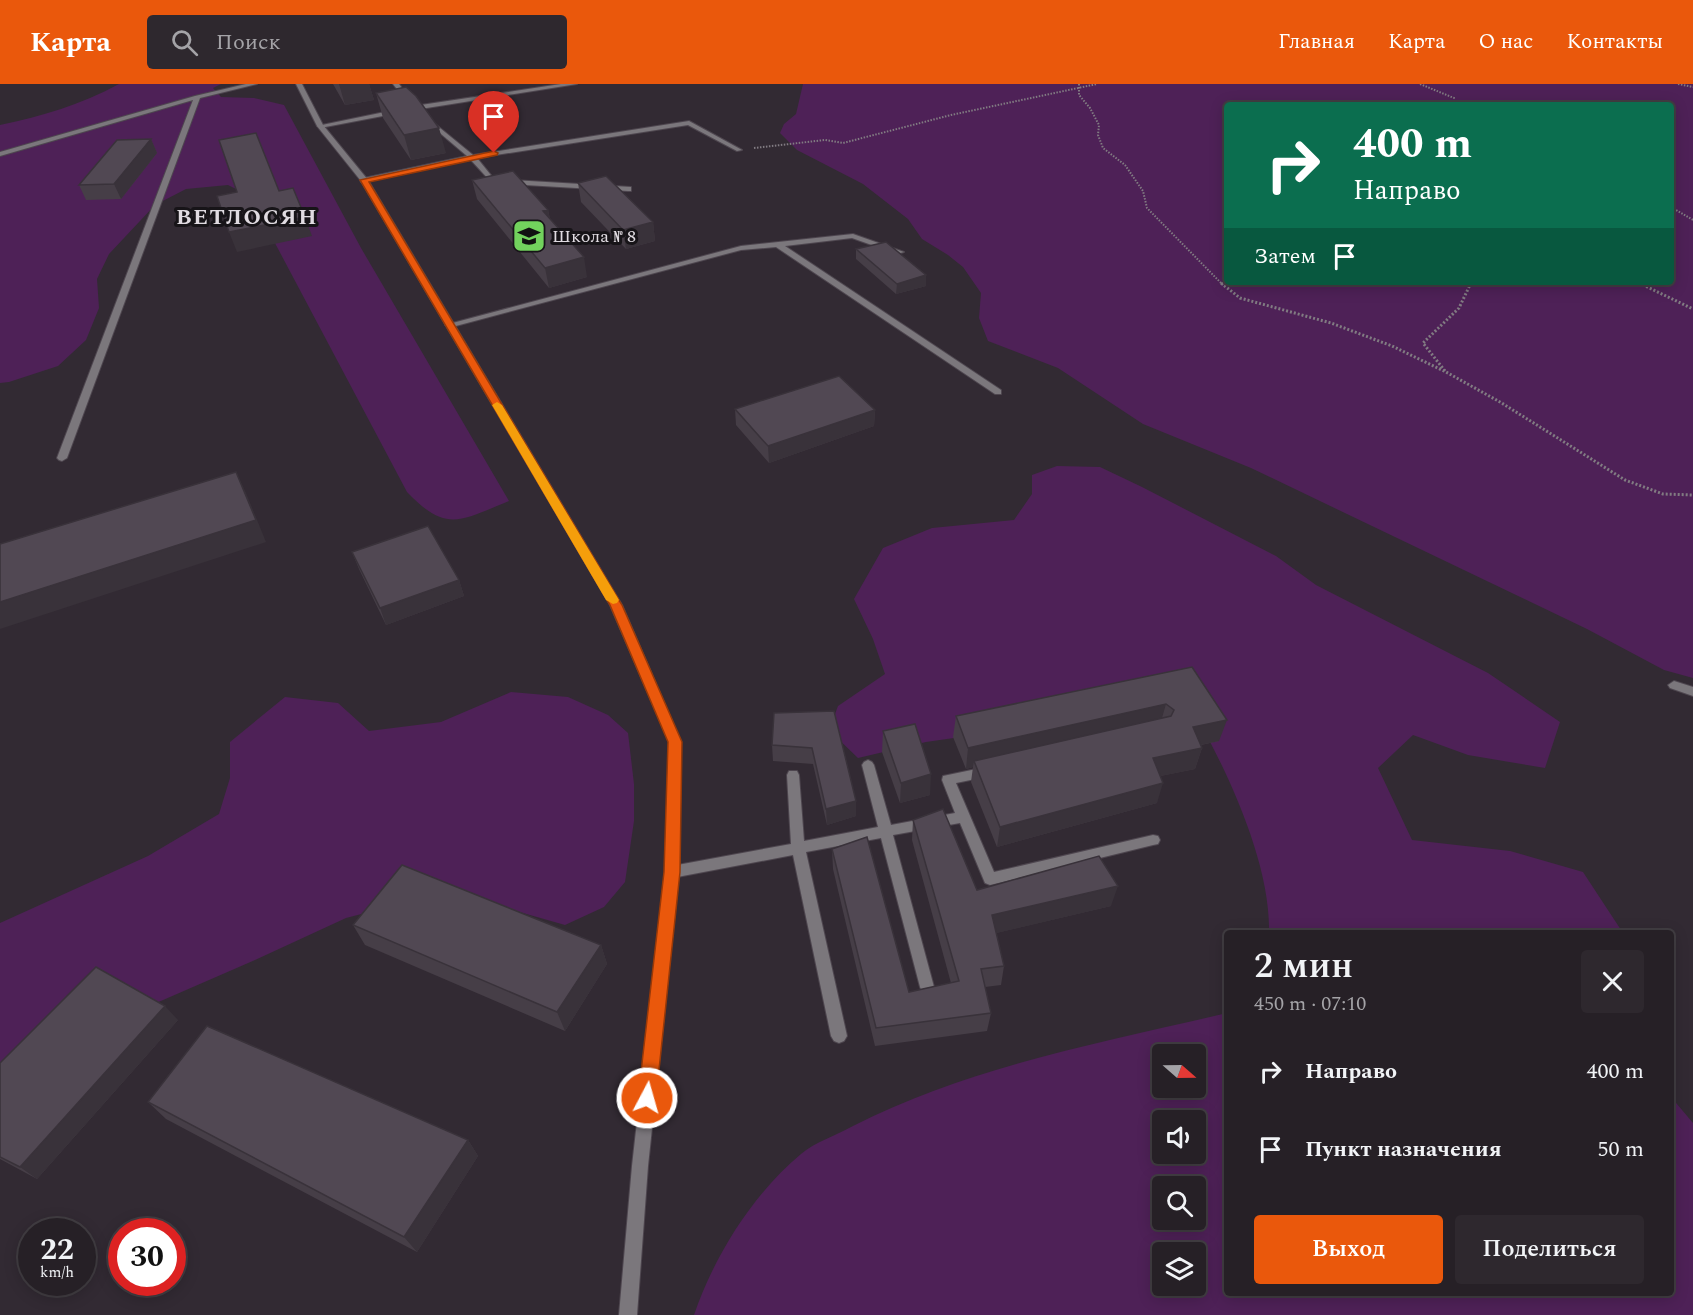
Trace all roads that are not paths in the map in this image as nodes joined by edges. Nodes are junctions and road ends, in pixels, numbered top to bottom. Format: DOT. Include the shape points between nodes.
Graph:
graph roads {
  1 [pos="254,84"];
  2 [pos="298,84"];
  3 [pos="396,84"];
  4 [pos="574,84"];
  5 [pos="196,97"];
  6 [pos="414,108"];
  7 [pos="320,126"];
  8 [pos="739,150"];
  9 [pos="0,154"];
  10 [pos="472,157"];
  11 [pos="364,180"];
  12 [pos="628,189"];
  13 [pos="777,244"];
  14 [pos="900,252"];
  15 [pos="450,325"];
  16 [pos="998,393"];
  17 [pos="62,459"];
  18 [pos="1674,685"];
  19 [pos="1693,692"];
  20 [pos="868,765"];
  21 [pos="1004,768"];
  22 [pos="793,775"];
  23 [pos="962,817"];
  24 [pos="885,832"];
  25 [pos="1153,840"];
  26 [pos="798,848"];
  27 [pos="672,872"];
  28 [pos="927,987"];
  29 [pos="839,1036"];
  30 [pos="628,1315"];
  1 -- 5 [label="street"];
  2 -- 7 [label="street"];
  3 -- 6 [label="street"];
  4 -- 6 [label="street"];
  5 -- 9 [label="street"];
  5 -- 17 [label="street"];
  6 -- 7 [label="street"];
  6 -- 10 [label="street"];
  7 -- 11 [label="street"];
  8 -- 10 [label="street" via="689,123"];
  10 -- 11 [label="street"];
  10 -- 12 [label="street" via="492,181"];
  11 -- 15 [label="street"];
  13 -- 14 [label="street" via="853,236"];
  13 -- 15 [label="street" via="741,248"];
  13 -- 16 [label="street"];
  15 -- 27 [label="street" via="616,605 675,742"];
  18 -- 19 [label="street"];
  20 -- 24 [label="street"];
  21 -- 23 [label="street" via="948,780"];
  22 -- 26 [label="street"];
  23 -- 24 [label="street"];
  23 -- 25 [label="street" via="990,879"];
  24 -- 26 [label="street"];
  24 -- 28 [label="street"];
  26 -- 27 [label="street"];
  26 -- 29 [label="street"];
  27 -- 30 [label="street"];
}
